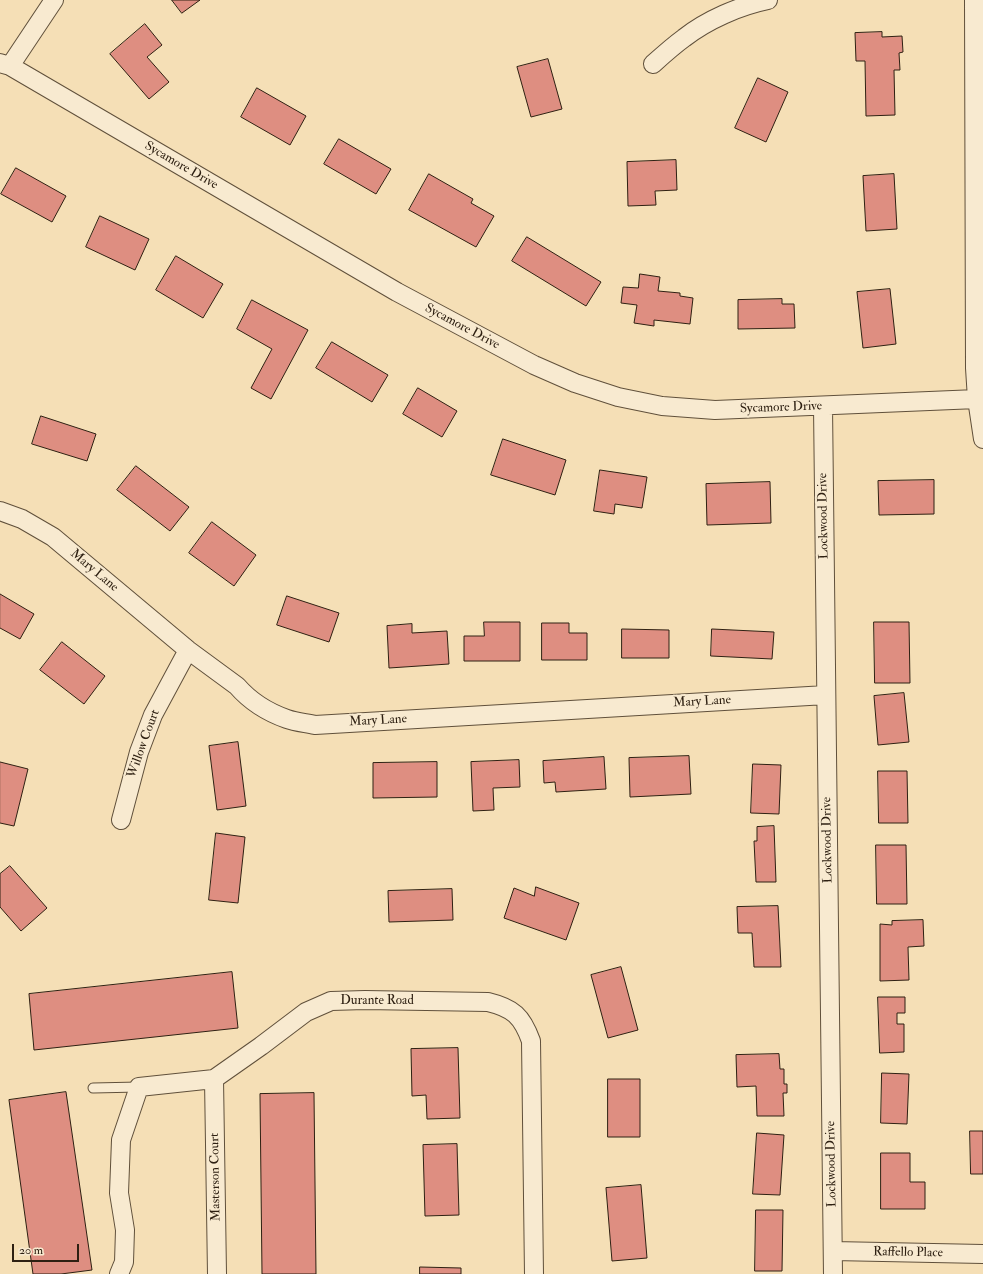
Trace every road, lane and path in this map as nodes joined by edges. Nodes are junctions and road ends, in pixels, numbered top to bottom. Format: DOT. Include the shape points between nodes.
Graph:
graph roads {
  1 [pos="54,0"];
  2 [pos="768,0"];
  3 [pos="974,0"];
  4 [pos="653,64"];
  5 [pos="5,65"];
  6 [pos="977,399"];
  7 [pos="823,406"];
  8 [pos="983,439"];
  9 [pos="0,511"];
  10 [pos="188,650"];
  11 [pos="826,695"];
  12 [pos="121,820"];
  13 [pos="214,1079"];
  14 [pos="139,1087"];
  15 [pos="93,1088"];
  16 [pos="833,1251"];
  17 [pos="983,1254"];
  18 [pos="119,1274"];
  19 [pos="217,1274"];
  20 [pos="534,1274"];
  21 [pos="833,1274"];
  1 -- 5 [label="street"];
  2 -- 4 [label="street" via="753,3 718,18 684,37"];
  3 -- 6 [label="street"];
  5 -- 7 [label="street, Sycamore Drive" via="397,292 534,365 575,383 618,397 662,406 715,410"];
  6 -- 7 [label="street, Sycamore Drive"];
  6 -- 8 [label="street"];
  7 -- 11 [label="street, Lockwood Drive"];
  9 -- 10 [label="street, Mary Lane" via="22,519 53,537"];
  10 -- 11 [label="street, Mary Lane" via="264,710 288,720 315,725"];
  10 -- 12 [label="street, Willow Court" via="153,715 139,752"];
  11 -- 16 [label="street, Lockwood Drive"];
  13 -- 14 [label="street, Durante Road"];
  13 -- 19 [label="street, Masterson Court"];
  13 -- 20 [label="street, Durante Road" via="306,1012 331,1001 488,1002 501,1005 516,1014 526,1026 531,1041"];
  14 -- 15 [label="lane"];
  14 -- 18 [label="street" via="121,1140 119,1193 125,1230 124,1262"];
  16 -- 17 [label="street, Raffello Place"];
  16 -- 21 [label="street, Lockwood Drive"];
}
